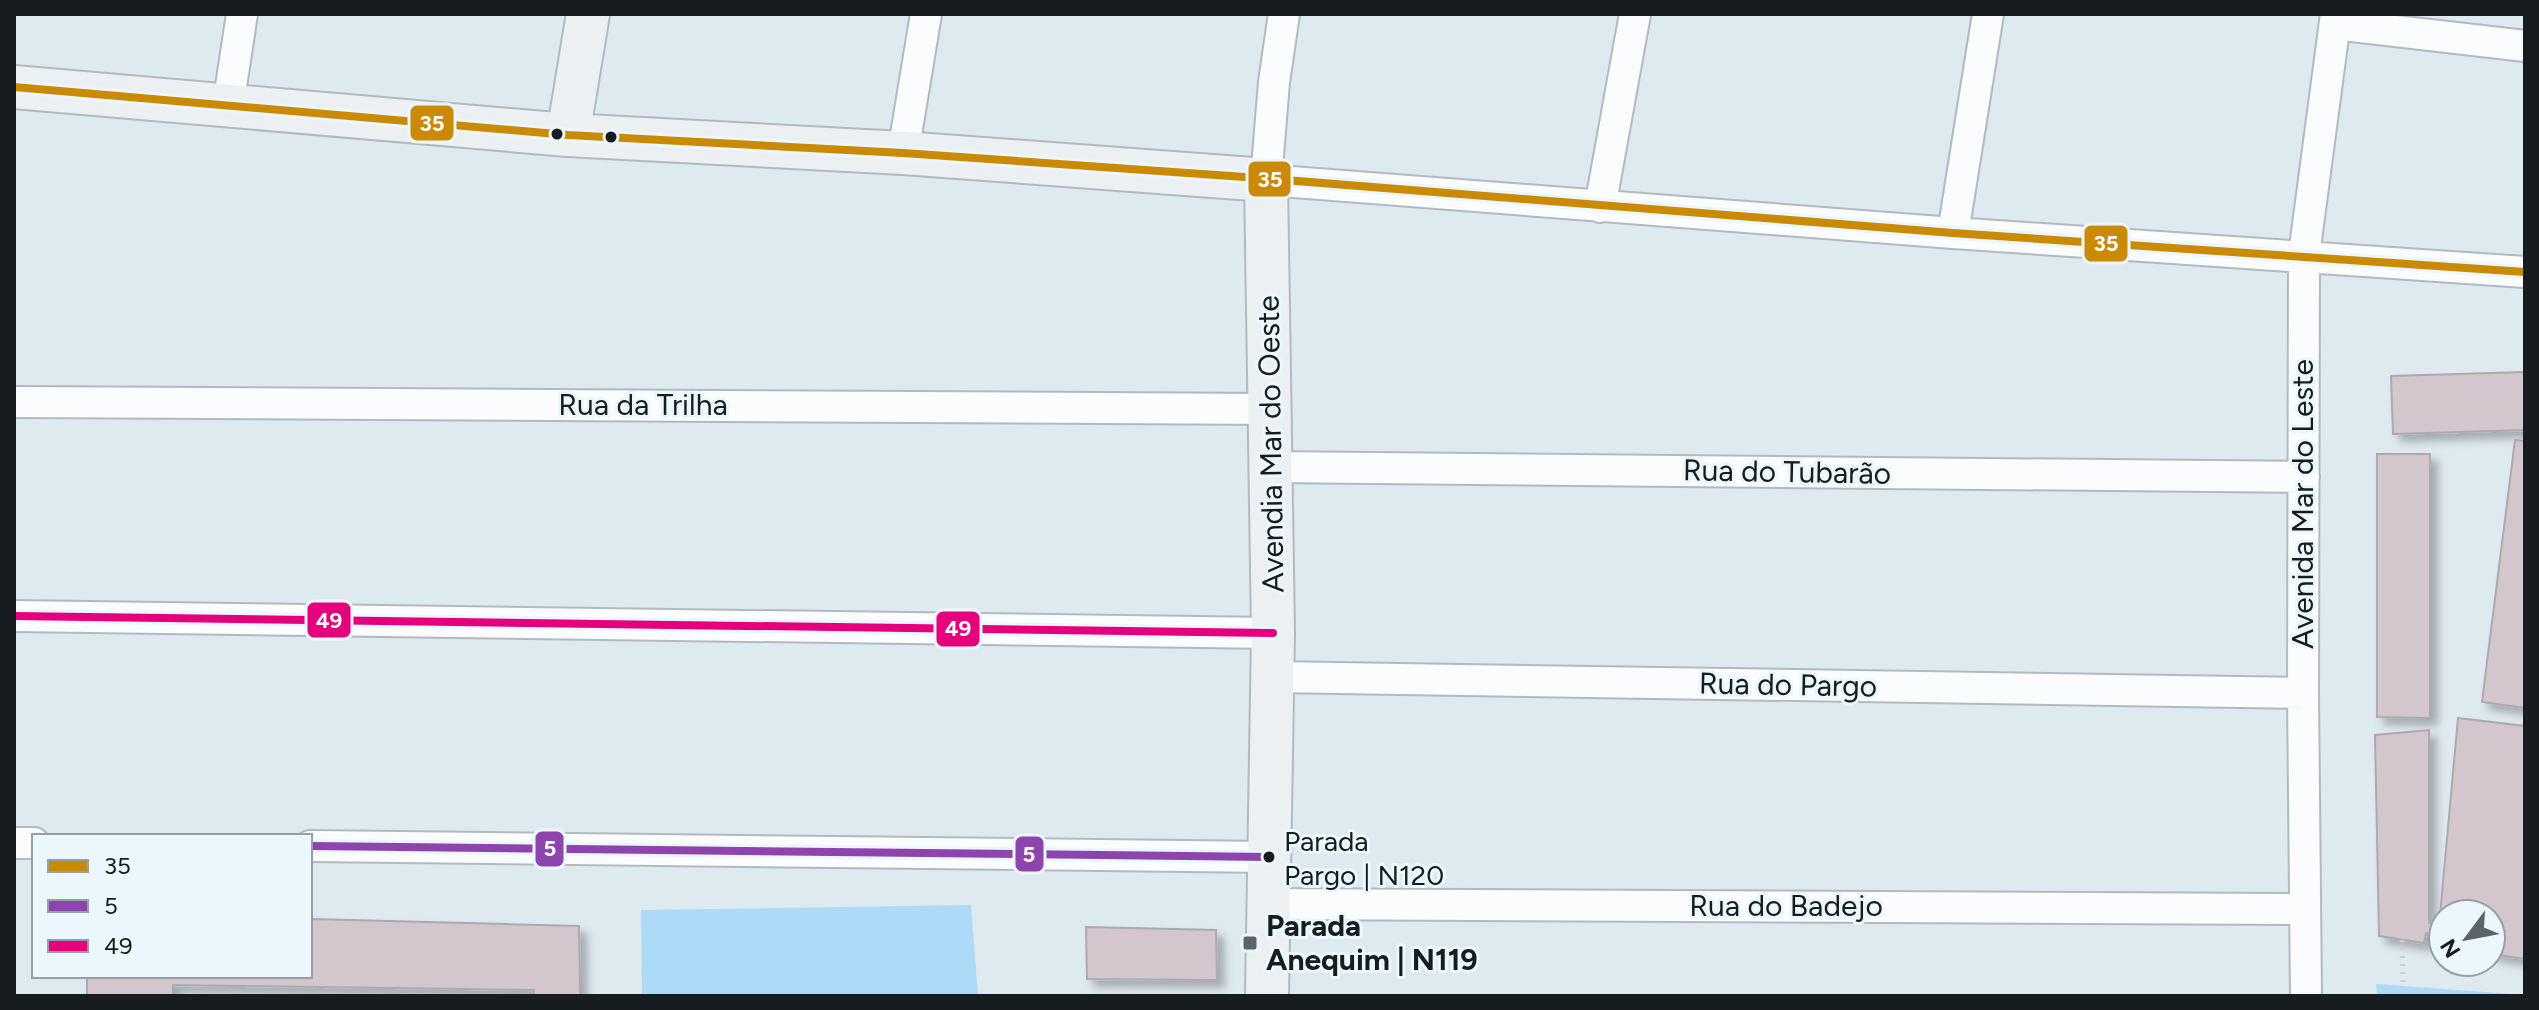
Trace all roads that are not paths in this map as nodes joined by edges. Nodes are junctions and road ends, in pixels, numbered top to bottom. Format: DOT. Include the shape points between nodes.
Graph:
graph roads {
  1 [pos="242,14"];
  2 [pos="588,14"];
  3 [pos="926,14"];
  4 [pos="1284,14"];
  5 [pos="1635,14"];
  6 [pos="1988,14"];
  7 [pos="2336,19"];
  8 [pos="2525,46"];
  9 [pos="14,87"];
  10 [pos="228,106"];
  11 [pos="568,135"];
  12 [pos="903,153"];
  13 [pos="1266,180"];
  14 [pos="1600,207"];
  15 [pos="1953,233"];
  16 [pos="2304,255"];
  17 [pos="2525,272"];
  18 [pos="14,402"];
  19 [pos="1271,409"];
  20 [pos="1270,467"];
  21 [pos="2304,477"];
  22 [pos="14,616"];
  23 [pos="1273,633"];
  24 [pos="1273,677"];
  25 [pos="2303,693"];
  26 [pos="312,846"];
  27 [pos="1269,857"];
  28 [pos="1268,904"];
  29 [pos="2304,909"];
  30 [pos="1267,996"];
  31 [pos="2306,996"];
  1 -- 10 [label="street"];
  2 -- 11 [label="street"];
  3 -- 12 [label="street"];
  4 -- 13 [label="street"];
  5 -- 14 [label="street"];
  6 -- 15 [label="street"];
  7 -- 8 [label="street"];
  7 -- 16 [label="street, Avenida Mar do Leste"];
  9 -- 10 [label="street"];
  10 -- 11 [label="street"];
  11 -- 12 [label="street"];
  12 -- 13 [label="street"];
  13 -- 14 [label="street"];
  13 -- 19 [label="street, Avendia Mar do Oeste"];
  14 -- 15 [label="street"];
  15 -- 16 [label="street"];
  16 -- 17 [label="street"];
  16 -- 21 [label="street, Avenida Mar do Leste"];
  18 -- 19 [label="street, Rua da Trilha"];
  19 -- 20 [label="street, Avendia Mar do Oeste"];
  20 -- 21 [label="street, Rua do Tubarão"];
  20 -- 23 [label="street, Avendia Mar do Oeste"];
  21 -- 25 [label="street, Avenida Mar do Leste"];
  22 -- 23 [label="street"];
  23 -- 24 [label="street, Avendia Mar do Oeste"];
  24 -- 25 [label="street, Rua do Pargo"];
  24 -- 27 [label="street, Avendia Mar do Oeste"];
  25 -- 29 [label="street, Avenida Mar do Leste"];
  26 -- 27 [label="street"];
  27 -- 28 [label="street, Avendia Mar do Oeste"];
  28 -- 29 [label="street, Rua do Badejo"];
  28 -- 30 [label="street, Avendia Mar do Oeste"];
  29 -- 31 [label="street, Avenida Mar do Leste"];
}
